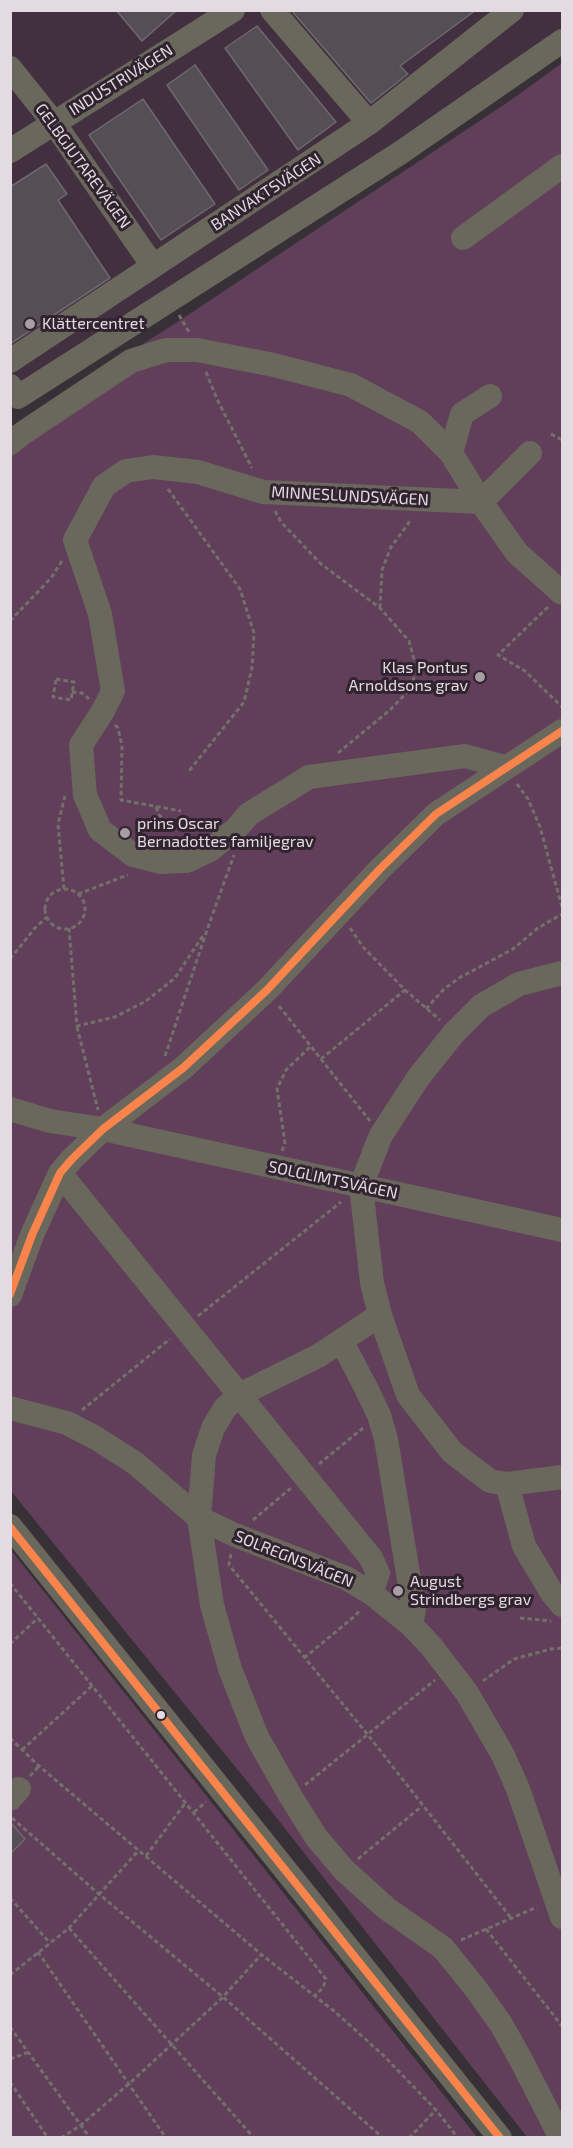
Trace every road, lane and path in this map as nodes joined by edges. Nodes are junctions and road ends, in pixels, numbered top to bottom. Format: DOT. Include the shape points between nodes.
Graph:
graph roads {
  1 [pos="233,10"];
  2 [pos="272,10"];
  3 [pos="512,10"];
  4 [pos="562,41"];
  5 [pos="10,68"];
  6 [pos="54,123"];
  7 [pos="369,123"];
  8 [pos="10,151"];
  9 [pos="562,166"];
  10 [pos="463,238"];
  11 [pos="153,266"];
  12 [pos="197,351"];
  13 [pos="10,361"];
  14 [pos="10,386"];
  15 [pos="490,396"];
  16 [pos="551,434"];
  17 [pos="562,440"];
  18 [pos="10,443"];
  19 [pos="451,453"];
  20 [pos="530,453"];
  21 [pos="153,467"];
  22 [pos="263,492"];
  23 [pos="414,499"];
  24 [pos="481,502"];
  25 [pos="75,540"];
  26 [pos="562,593"];
  27 [pos="380,608"];
  28 [pos="10,621"];
  29 [pos="72,692"];
  30 [pos="82,693"];
  31 [pos="562,707"];
  32 [pos="103,711"];
  33 [pos="562,730"];
  34 [pos="336,754"];
  35 [pos="505,767"];
  36 [pos="189,771"];
  37 [pos="66,794"];
  38 [pos="156,807"];
  39 [pos="181,811"];
  40 [pos="237,837"];
  41 [pos="129,874"];
  42 [pos="64,889"];
  43 [pos="78,894"];
  44 [pos="562,907"];
  45 [pos="339,912"];
  46 [pos="562,914"];
  47 [pos="47,917"];
  48 [pos="69,928"];
  49 [pos="207,930"];
  50 [pos="10,959"];
  51 [pos="562,973"];
  52 [pos="267,990"];
  53 [pos="405,990"];
  54 [pos="426,1009"];
  55 [pos="77,1026"];
  56 [pos="454,1033"];
  57 [pos="311,1046"];
  58 [pos="321,1059"];
  59 [pos="154,1089"];
  60 [pos="10,1109"];
  61 [pos="103,1130"];
  62 [pos="381,1135"];
  63 [pos="277,1167"];
  64 [pos="60,1173"];
  65 [pos="361,1186"];
  66 [pos="562,1230"];
  67 [pos="10,1295"];
  68 [pos="380,1315"];
  69 [pos="184,1326"];
  70 [pos="342,1342"];
  71 [pos="239,1395"];
  72 [pos="10,1408"];
  73 [pos="67,1423"];
  74 [pos="562,1478"];
  75 [pos="507,1484"];
  76 [pos="198,1518"];
  77 [pos="10,1526"];
  78 [pos="235,1535"];
  79 [pos="10,1583"];
  80 [pos="371,1593"];
  81 [pos="559,1613"];
  82 [pos="38,1618"];
  83 [pos="520,1618"];
  84 [pos="411,1625"];
  85 [pos="10,1644"];
  86 [pos="562,1648"];
  87 [pos="304,1658"];
  88 [pos="449,1669"];
  89 [pos="93,1685"];
  90 [pos="467,1693"];
  91 [pos="368,1735"];
  92 [pos="10,1738"];
  93 [pos="22,1750"];
  94 [pos="291,1797"];
  95 [pos="209,1799"];
  96 [pos="186,1802"];
  97 [pos="422,1806"];
  98 [pos="194,1812"];
  99 [pos="10,1817"];
  100 [pos="139,1850"];
  101 [pos="146,1856"];
  102 [pos="344,1870"];
  103 [pos="100,1895"];
  104 [pos="10,1898"];
  105 [pos="560,1901"];
  106 [pos="511,1918"];
  107 [pos="69,1928"];
  108 [pos="486,1929"];
  109 [pos="50,1943"];
  110 [pos="443,1948"];
  111 [pos="38,1953"];
  112 [pos="262,1955"];
  113 [pos="10,1975"];
  114 [pos="314,1996"];
  115 [pos="223,1997"];
  116 [pos="10,2026"];
  117 [pos="562,2026"];
  118 [pos="172,2045"];
  119 [pos="29,2052"];
  120 [pos="10,2059"];
  121 [pos="10,2082"];
  122 [pos="129,2084"];
  123 [pos="436,2110"];
  124 [pos="81,2125"];
  125 [pos="48,2138"];
  126 [pos="61,2138"];
  127 [pos="90,2138"];
  128 [pos="166,2138"];
  129 [pos="254,2138"];
  130 [pos="383,2138"];
  131 [pos="409,2138"];
  132 [pos="458,2138"];
  133 [pos="500,2138"];
  134 [pos="561,2138"];
  1 -- 6 [label="street, INDUSTRIVÄGEN"];
  2 -- 7 [label="street"];
  3 -- 7 [label="street, BANVAKTSVÄGEN"];
  4 -- 14 [label="street" via="400,153 18,397"];
  5 -- 6 [label="street, GELBGJUTAREVÄGEN"];
  6 -- 8 [label="street, INDUSTRIVÄGEN"];
  6 -- 11 [label="street, GELBGJUTAREVÄGEN"];
  7 -- 11 [label="street, BANVAKTSVÄGEN"];
  9 -- 10 [label="street"];
  11 -- 13 [label="street, BANVAKTSVÄGEN"];
  12 -- 18 [label="street" via="166,350 131,361"];
  12 -- 19 [label="street" via="351,385 420,422"];
  12 -- 22 [label="path"];
  15 -- 19 [label="street" via="462,414"];
  16 -- 17 [label="path"];
  19 -- 24 [label="street"];
  20 -- 24 [label="street"];
  21 -- 22 [label="street, MINNESLUNDSVÄGEN" via="198,472"];
  21 -- 25 [label="street, MINNESLUNDSVÄGEN" via="126,471 104,486"];
  21 -- 36 [label="path" via="240,589 254,633 252,668 244,702"];
  22 -- 23 [label="street, MINNESLUNDSVÄGEN"];
  22 -- 27 [label="path" via="281,522 321,564"];
  23 -- 24 [label="street, MINNESLUNDSVÄGEN"];
  23 -- 27 [label="path" via="408,524 391,547 381,570"];
  24 -- 26 [label="street" via="517,553"];
  25 -- 28 [label="path" via="51,578"];
  25 -- 32 [label="street" via="100,614 113,690"];
  26 -- 31 [label="path" via="498,655 525,671"];
  27 -- 34 [label="path" via="409,641 416,667 412,687"];
  29 -- 29 [label="path" via="71,700 53,697 56,679 74,682"];
  29 -- 30 [label="path"];
  32 -- 38 [label="path" via="118,728 122,746 121,800"];
  32 -- 40 [label="street" via="81,745 85,795 100,830 132,855 160,862 187,861"];
  33 -- 35 [label="street"];
  35 -- 40 [label="street" via="465,756 309,777 249,814"];
  35 -- 44 [label="path" via="528,798 540,827"];
  35 -- 45 [label="street" via="436,814"];
  37 -- 42 [label="path" via="58,824"];
  38 -- 39 [label="path"];
  38 -- 40 [label="path" via="167,822 218,825"];
  40 -- 49 [label="path"];
  41 -- 43 [label="path"];
  42 -- 43 [label="path"];
  42 -- 47 [label="path" via="48,898"];
  43 -- 48 [label="path" via="84,904 83,917"];
  45 -- 52 [label="street"];
  45 -- 53 [label="path" via="363,947"];
  46 -- 54 [label="path" via="513,950 459,978"];
  47 -- 48 [label="path" via="56,927"];
  47 -- 50 [label="path"];
  48 -- 55 [label="path"];
  49 -- 55 [label="path" via="175,978 146,1001 115,1017"];
  49 -- 59 [label="path"];
  51 -- 56 [label="street" via="519,984 481,1006"];
  52 -- 57 [label="path"];
  52 -- 59 [label="street" via="183,1068"];
  53 -- 54 [label="path"];
  53 -- 58 [label="path"];
  54 -- 56 [label="path"];
  55 -- 61 [label="path"];
  56 -- 62 [label="street" via="418,1078"];
  57 -- 58 [label="path"];
  57 -- 63 [label="path" via="286,1070 277,1089 285,1143"];
  58 -- 62 [label="path"];
  59 -- 61 [label="street"];
  60 -- 61 [label="street, SOLGLIMTSVÄGEN"];
  61 -- 63 [label="street, SOLGLIMTSVÄGEN"];
  61 -- 64 [label="street"];
  62 -- 65 [label="street"];
  63 -- 65 [label="street, SOLGLIMTSVÄGEN"];
  64 -- 67 [label="street"];
  64 -- 69 [label="street"];
  65 -- 66 [label="street, SOLGLIMTSVÄGEN"];
  65 -- 68 [label="street" via="372,1282"];
  65 -- 69 [label="path"];
  68 -- 70 [label="street"];
  68 -- 75 [label="street" via="408,1395 452,1452 490,1481"];
  69 -- 71 [label="street"];
  69 -- 73 [label="path"];
  70 -- 71 [label="street"];
  70 -- 84 [label="street" via="379,1415 386,1439 414,1610"];
  71 -- 76 [label="street" via="213,1428 204,1455"];
  71 -- 80 [label="street" via="371,1557 378,1573"];
  72 -- 73 [label="street, SOLREGNSVÄGEN"];
  73 -- 76 [label="street, SOLREGNSVÄGEN" via="135,1463"];
  74 -- 75 [label="street"];
  75 -- 81 [label="street" via="524,1546 552,1593"];
  76 -- 78 [label="street, SOLREGNSVÄGEN"];
  76 -- 94 [label="street" via="212,1605 230,1669 257,1737"];
  77 -- 133 [label="street"];
  78 -- 80 [label="street, SOLREGNSVÄGEN" via="346,1578"];
  78 -- 87 [label="path" via="229,1565"];
  79 -- 82 [label="path"];
  80 -- 84 [label="street, SOLREGNSVÄGEN"];
  80 -- 87 [label="path" via="356,1616"];
  81 -- 83 [label="path"];
  82 -- 85 [label="path"];
  82 -- 89 [label="path"];
  84 -- 88 [label="street, SOLREGNSVÄGEN"];
  86 -- 90 [label="path" via="514,1659"];
  87 -- 91 [label="path"];
  88 -- 90 [label="street, SOLREGNSVÄGEN"];
  88 -- 91 [label="path"];
  89 -- 93 [label="path"];
  89 -- 96 [label="path"];
  90 -- 105 [label="street, SOLREGNSVÄGEN" via="518,1789"];
  91 -- 94 [label="path"];
  91 -- 97 [label="path"];
  92 -- 93 [label="path"];
  93 -- 100 [label="path"];
  94 -- 102 [label="street" via="316,1837"];
  95 -- 98 [label="path"];
  96 -- 98 [label="path"];
  96 -- 101 [label="path"];
  97 -- 102 [label="path"];
  97 -- 106 [label="path"];
  98 -- 114 [label="path" via="326,1979"];
  99 -- 103 [label="path"];
  100 -- 101 [label="path"];
  100 -- 103 [label="path"];
  101 -- 112 [label="path"];
  102 -- 110 [label="street" via="386,1908"];
  103 -- 107 [label="path"];
  103 -- 115 [label="path"];
  104 -- 109 [label="path"];
  105 -- 106 [label="path"];
  106 -- 108 [label="path"];
  107 -- 109 [label="path"];
  107 -- 118 [label="path"];
  108 -- 110 [label="path"];
  108 -- 117 [label="path"];
  109 -- 111 [label="path"];
  110 -- 134 [label="street" via="501,2024"];
  111 -- 113 [label="path"];
  111 -- 122 [label="path"];
  112 -- 114 [label="path"];
  112 -- 115 [label="path"];
  114 -- 123 [label="path" via="383,2055"];
  115 -- 118 [label="path"];
  115 -- 130 [label="path"];
  116 -- 119 [label="path"];
  118 -- 122 [label="path"];
  118 -- 129 [label="path"];
  119 -- 120 [label="path"];
  119 -- 124 [label="path"];
  121 -- 125 [label="path"];
  122 -- 124 [label="path"];
  122 -- 128 [label="path"];
  123 -- 131 [label="path"];
  123 -- 132 [label="path"];
  124 -- 126 [label="path"];
  124 -- 127 [label="path"];
}
